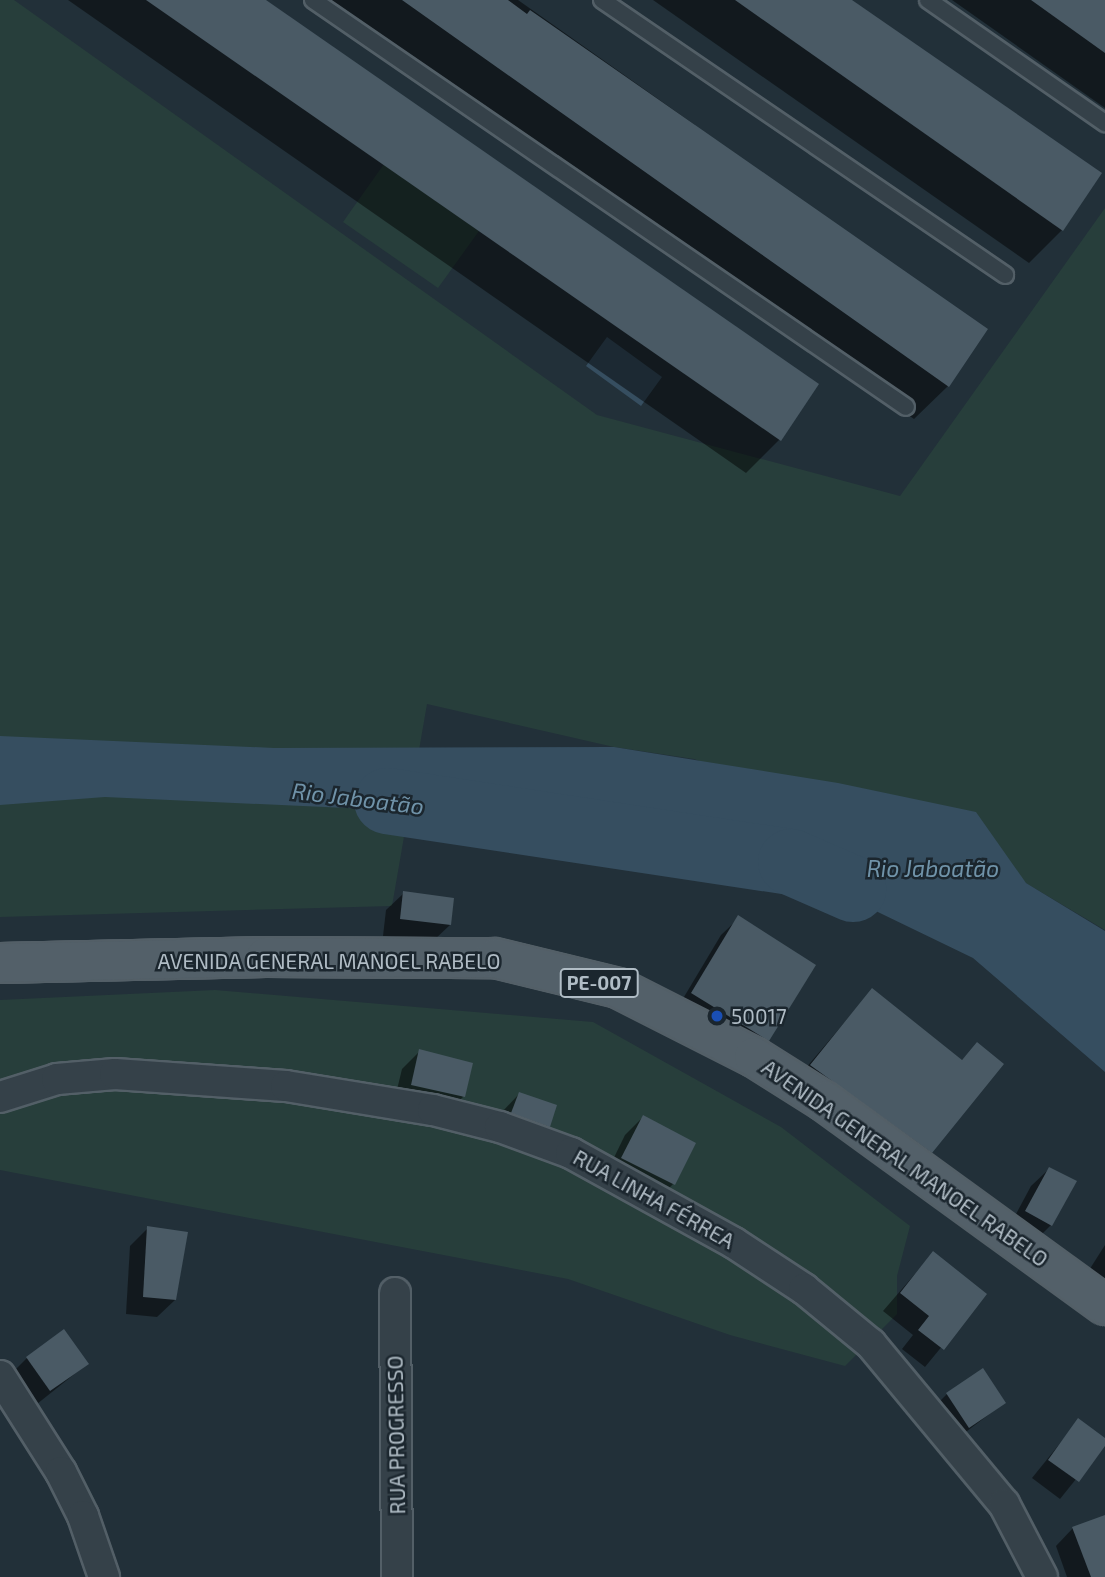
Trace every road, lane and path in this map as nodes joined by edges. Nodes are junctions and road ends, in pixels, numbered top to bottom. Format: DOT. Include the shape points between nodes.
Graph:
graph roads {
  1 [pos="313,0"];
  2 [pos="602,0"];
  3 [pos="928,0"];
  4 [pos="1105,123"];
  5 [pos="1005,275"];
  6 [pos="906,407"];
  7 [pos="0,963"];
  8 [pos="0,1097"];
  9 [pos="395,1293"];
  10 [pos="1105,1305"];
  11 [pos="0,1376"];
  12 [pos="104,1577"];
  13 [pos="397,1577"];
  14 [pos="1042,1577"];
  1 -- 6 [label="lane"];
  2 -- 5 [label="lane"];
  3 -- 4 [label="lane"];
  7 -- 10 [label="main road, AVENIDA GENERAL MANOEL RABELO / PE-007" via="495,958 618,988 754,1057 824,1101"];
  8 -- 14 [label="street, RUA LINHA FÉRREA" via="57,1080 115,1074 286,1086 433,1110 500,1127 571,1153 734,1243 804,1289 871,1344 1004,1504"];
  9 -- 13 [label="street, RUA PROGRESSO"];
  11 -- 12 [label="street" via="61,1472 83,1516"];
}
